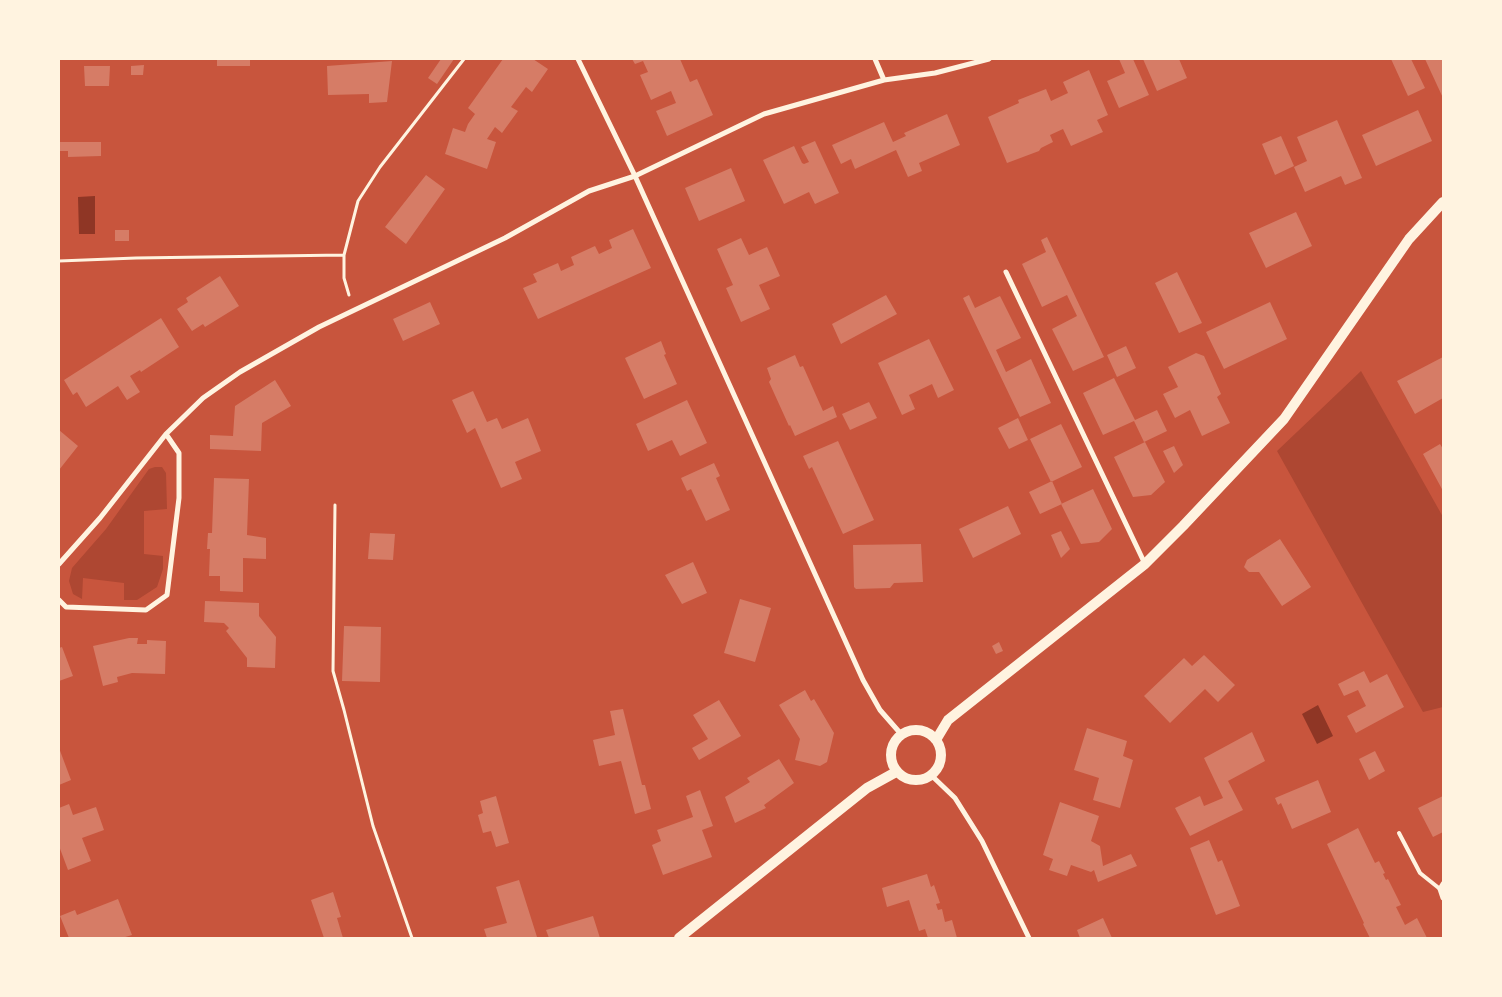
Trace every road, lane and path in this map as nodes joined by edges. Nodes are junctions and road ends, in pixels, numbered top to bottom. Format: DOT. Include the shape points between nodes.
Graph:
graph roads {
  1 [pos="464,59"];
  2 [pos="578,59"];
  3 [pos="875,59"];
  4 [pos="989,59"];
  5 [pos="884,80"];
  6 [pos="635,176"];
  7 [pos="1443,202"];
  8 [pos="344,255"];
  9 [pos="59,261"];
  10 [pos="1006,272"];
  11 [pos="353,310"];
  12 [pos="166,434"];
  13 [pos="335,505"];
  14 [pos="59,564"];
  15 [pos="1145,564"];
  16 [pos="59,600"];
  17 [pos="901,734"];
  18 [pos="936,740"];
  19 [pos="896,772"];
  20 [pos="931,775"];
  21 [pos="1398,833"];
  22 [pos="1441,887"];
  23 [pos="1443,898"];
  24 [pos="412,938"];
  25 [pos="679,938"];
  26 [pos="1030,938"];
  1 -- 8 [label="path" via="380,167 358,201"];
  2 -- 6 [label="street"];
  3 -- 5 [label="street"];
  4 -- 5 [label="street" via="935,73"];
  5 -- 6 [label="street" via="764,114"];
  6 -- 11 [label="street" via="589,191 504,238"];
  6 -- 17 [label="street" via="862,680 880,710"];
  7 -- 15 [label="main road" via="1409,239 1284,419"];
  8 -- 9 [label="path"];
  8 -- 11 [label="path" via="344,278"];
  10 -- 15 [label="street"];
  11 -- 12 [label="street" via="240,372 203,398"];
  12 -- 14 [label="street"];
  12 -- 16 [label="street" via="179,453 179,489 167,595 146,610 66,607"];
  13 -- 24 [label="path" via="333,670 373,826"];
  15 -- 18 [label="main road" via="948,720"];
  17 -- 18 [label="main road" via="916,729 931,734"];
  17 -- 19 [label="main road" via="891,747"];
  18 -- 20 [label="main road" via="940,762"];
  19 -- 20 [label="main road" via="917,780"];
  19 -- 25 [label="main road" via="867,788"];
  20 -- 26 [label="street" via="955,798 982,841"];
  21 -- 22 [label="lane" via="1420,873"];
  22 -- 23 [label="street"];
}
